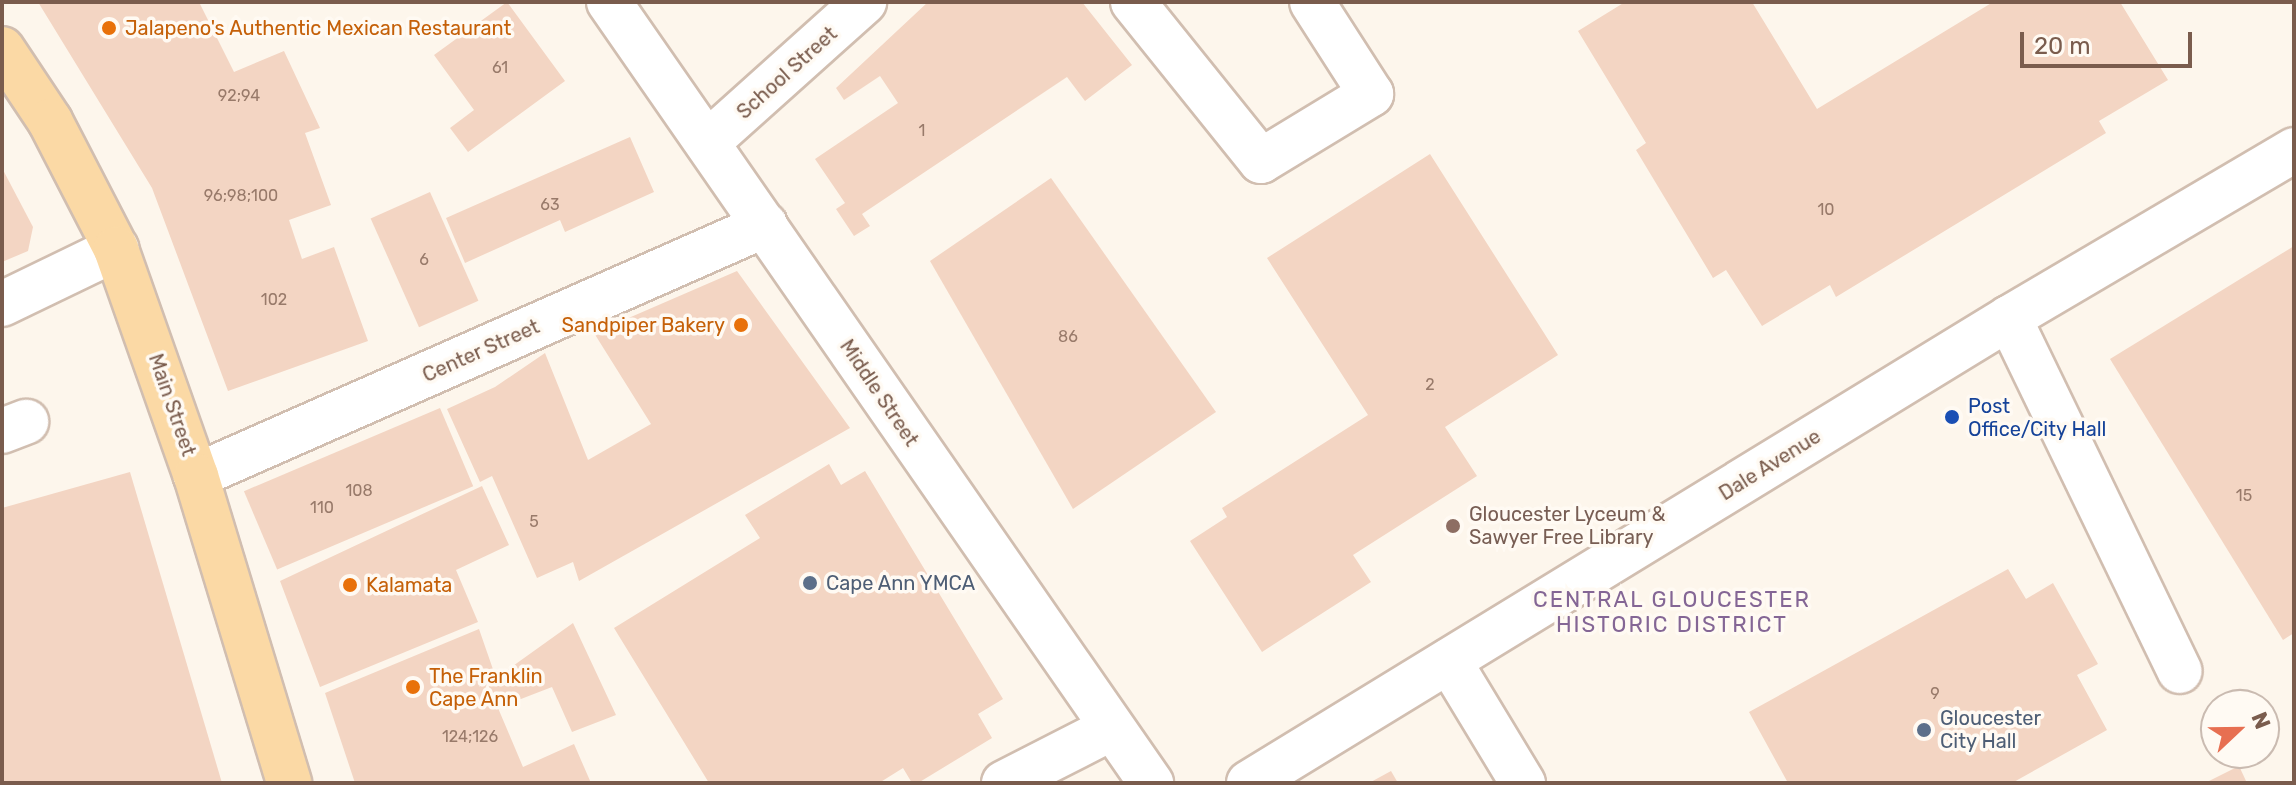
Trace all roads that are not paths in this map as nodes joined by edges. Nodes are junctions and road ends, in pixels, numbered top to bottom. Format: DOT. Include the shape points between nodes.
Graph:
graph roads {
  1 [pos="609,2"];
  2 [pos="864,2"];
  3 [pos="1133,2"];
  4 [pos="1312,2"];
  5 [pos="2,49"];
  6 [pos="708,142"];
  7 [pos="2294,150"];
  8 [pos="765,225"];
  9 [pos="116,249"];
  10 [pos="2,304"];
  11 [pos="2009,318"];
  12 [pos="196,476"];
  13 [pos="1449,661"];
  14 [pos="2180,671"];
  15 [pos="1110,729"];
  16 [pos="289,783"];
  17 [pos="1004,783"];
  18 [pos="1151,783"];
  19 [pos="1249,783"];
  20 [pos="1523,783"];
  1 -- 6 [label="street, Middle Street"];
  2 -- 6 [label="street, School Street"];
  3 -- 4 [label="street" via="1261,161 1371,94"];
  5 -- 9 [label="main road, Main Street" via="50,121"];
  6 -- 8 [label="street, Middle Street"];
  7 -- 11 [label="street, Dale Avenue"];
  8 -- 12 [label="street, Center Street"];
  8 -- 15 [label="street, Middle Street"];
  9 -- 10 [label="street"];
  9 -- 12 [label="main road, Main Street"];
  11 -- 13 [label="street, Dale Avenue"];
  11 -- 14 [label="street"];
  12 -- 16 [label="main road, Main Street"];
  13 -- 19 [label="street, Dale Avenue"];
  13 -- 20 [label="street"];
  15 -- 17 [label="street"];
  15 -- 18 [label="street, Middle Street"];
}
